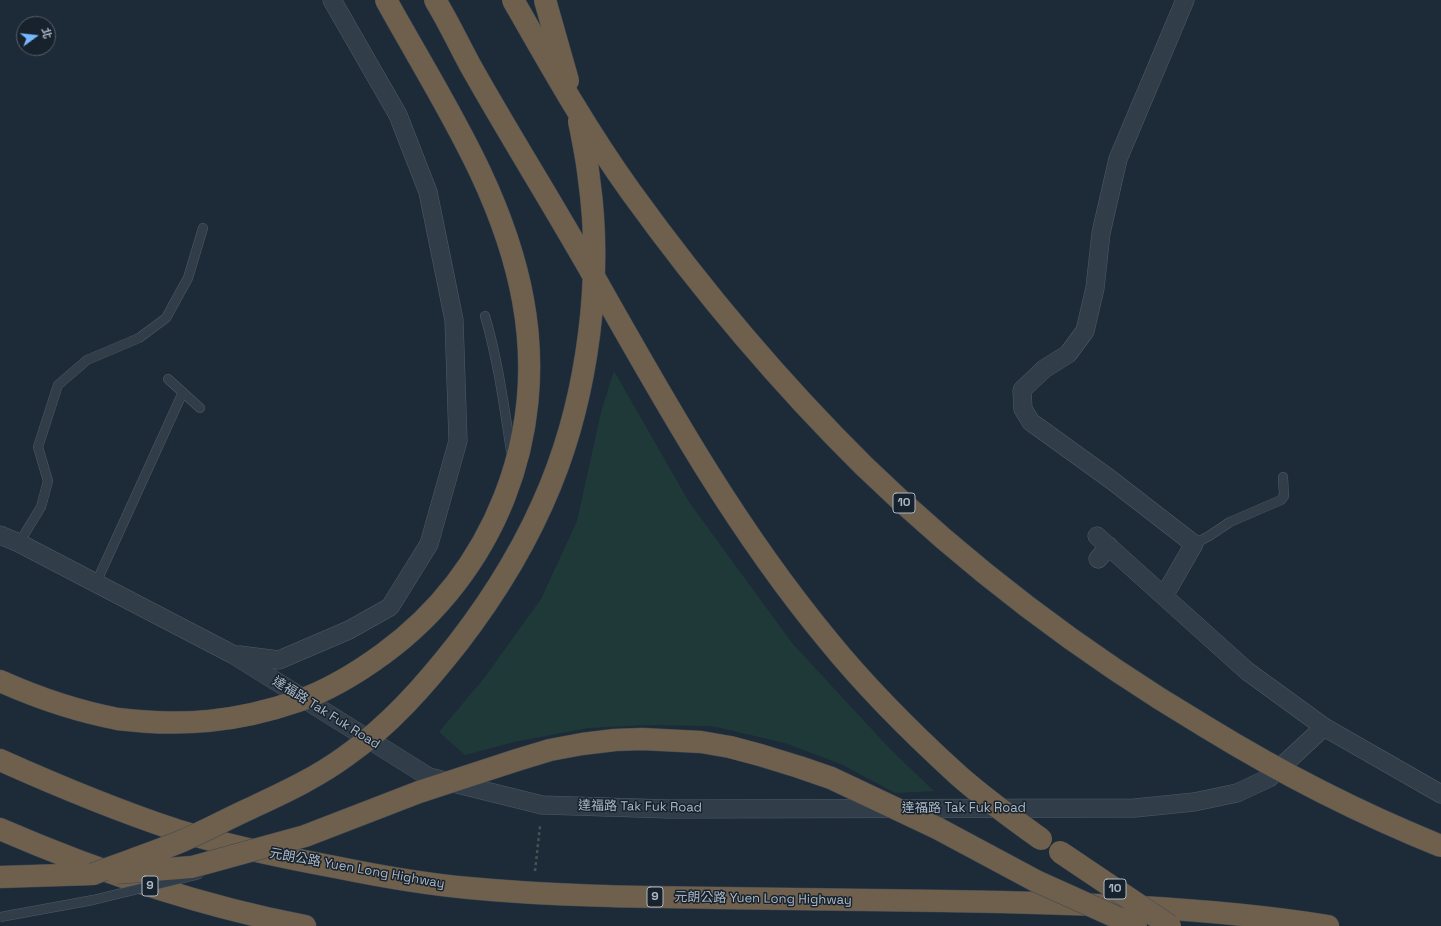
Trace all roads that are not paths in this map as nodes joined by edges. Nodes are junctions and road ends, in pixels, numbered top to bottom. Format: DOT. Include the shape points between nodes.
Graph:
graph roads {
  1 [pos="332,0"];
  2 [pos="386,0"];
  3 [pos="435,0"];
  4 [pos="513,0"];
  5 [pos="545,0"];
  6 [pos="1185,0"];
  7 [pos="203,228"];
  8 [pos="485,316"];
  9 [pos="168,379"];
  10 [pos="182,392"];
  11 [pos="200,408"];
  12 [pos="514,470"];
  13 [pos="1283,477"];
  14 [pos="0,535"];
  15 [pos="19,543"];
  16 [pos="1194,544"];
  17 [pos="1101,547"];
  18 [pos="96,584"];
  19 [pos="1164,596"];
  20 [pos="234,655"];
  21 [pos="0,681"];
  22 [pos="1324,727"];
  23 [pos="0,760"];
  24 [pos="1441,794"];
  25 [pos="0,829"];
  26 [pos="305,836"];
  27 [pos="1441,846"];
  28 [pos="93,874"];
  29 [pos="0,877"];
  30 [pos="0,917"];
  31 [pos="305,926"];
  32 [pos="1136,926"];
  33 [pos="1170,926"];
  34 [pos="1328,926"];
  1 -- 20 [label="street" via="398,115 428,192 454,320 458,441 429,544 390,607 349,630 280,660"];
  2 -- 12 [label="highway, bridge" via="476,162 499,216 517,273 527,325 530,379"];
  3 -- 33 [label="highway, 10, bridge" via="470,65 711,479 750,537 828,641 915,734 991,802"];
  4 -- 27 [label="highway, 10, bridge" via="589,130 679,257 738,330 799,399 910,509 1032,610 1103,662 1161,700 1324,794"];
  5 -- 28 [label="highway, bridge" via="577,113 590,181 593,215 593,289 590,324 576,405 552,484 538,514 497,589 449,655 408,703 347,756 287,791 188,838"];
  6 -- 16 [label="street" via="1118,159 1101,233 1095,288 1085,331 1068,354 1044,369 1022,390 1023,409 1031,422"];
  7 -- 15 [label="lane" via="188,278 166,318 140,338 87,360 58,385 38,447 48,481 41,507"];
  8 -- 12 [label="lane" via="505,407"];
  9 -- 10 [label="lane"];
  10 -- 11 [label="lane"];
  10 -- 18 [label="lane"];
  12 -- 21 [label="highway, bridge" via="496,519 468,568 434,610 416,628 370,664 346,679 301,700 247,716 172,724 86,713"];
  13 -- 16 [label="lane" via="1284,496 1281,500 1230,522"];
  14 -- 15 [label="street, 達福路 Tak Fuk Road"];
  15 -- 18 [label="street, 達福路 Tak Fuk Road"];
  16 -- 19 [label="street"];
  17 -- 19 [label="street"];
  18 -- 20 [label="street, 達福路 Tak Fuk Road"];
  19 -- 22 [label="street" via="1246,671"];
  20 -- 22 [label="street, 達福路 Tak Fuk Road" via="429,777 542,805 669,809 1135,808 1194,802 1237,793 1268,778"];
  22 -- 24 [label="street"];
  23 -- 34 [label="highway, 元朗公路 Yuen Long Highway / 9" via="101,803 178,830 314,864 403,880 468,888 604,897 1034,902 1150,907"];
  25 -- 31 [label="highway, 9" via="48,850 144,884"];
  26 -- 28 [label="highway, bridge" via="192,867"];
  26 -- 30 [label="lane, bridge" via="192,877 93,900"];
  26 -- 32 [label="highway, bridge" via="419,792 550,750 615,740 701,742 760,755 831,778 937,828 1036,881"];
  28 -- 29 [label="highway"];
}
